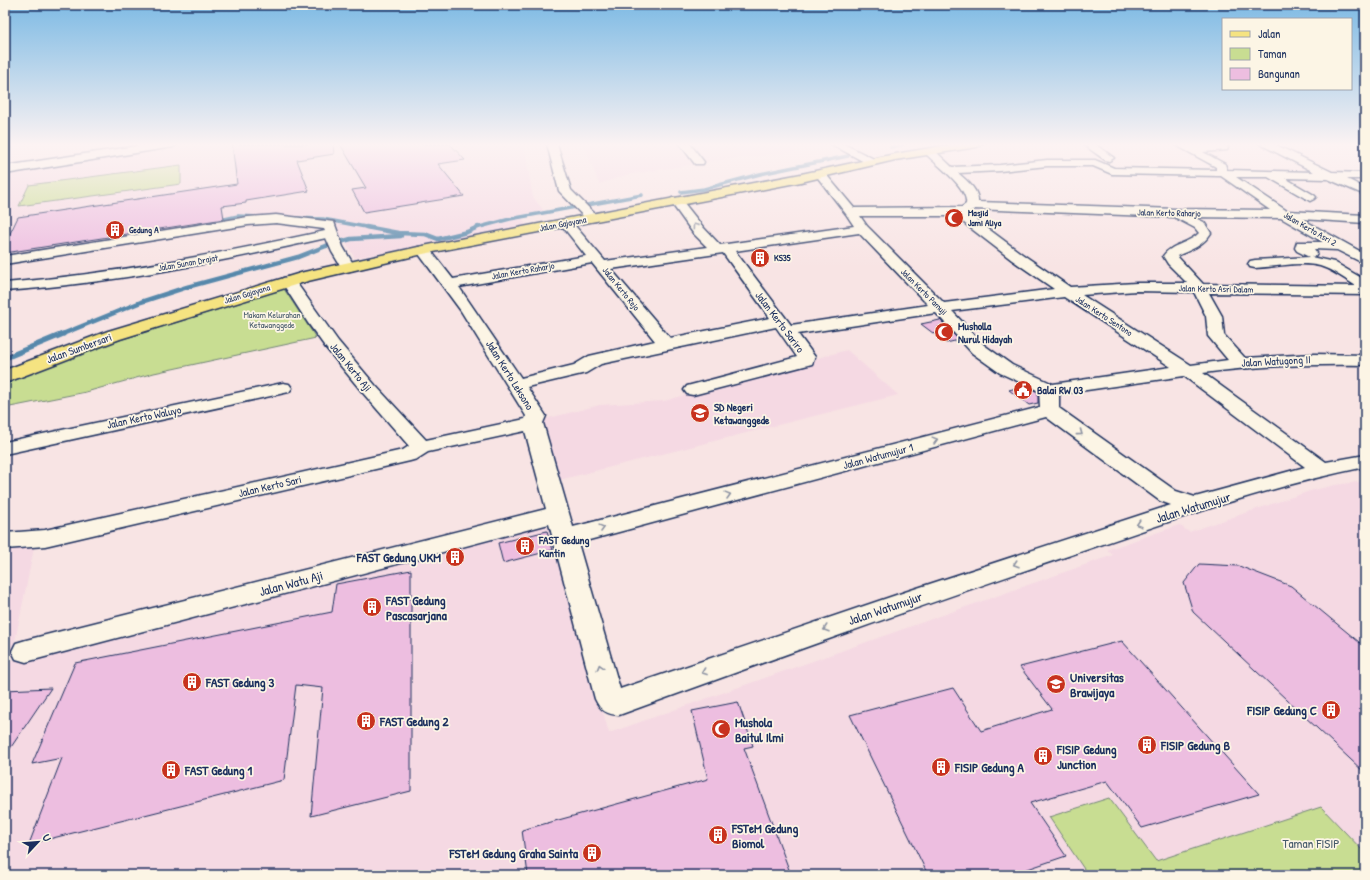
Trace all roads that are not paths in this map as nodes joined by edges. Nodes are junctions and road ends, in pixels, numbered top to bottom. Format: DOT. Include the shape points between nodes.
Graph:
graph roads {
  1 [pos="563,185"];
  2 [pos="761,185"];
  3 [pos="829,185"];
  4 [pos="965,185"];
  5 [pos="1241,185"];
  6 [pos="1289,185"];
  7 [pos="1350,185"];
  8 [pos="1365,192"];
  9 [pos="1310,197"];
  10 [pos="676,201"];
  11 [pos="972,205"];
  12 [pos="851,212"];
  13 [pos="958,212"];
  14 [pos="1176,213"];
  15 [pos="1284,214"];
  16 [pos="592,218"];
  17 [pos="1365,219"];
  18 [pos="566,224"];
  19 [pos="862,229"];
  20 [pos="331,230"];
  21 [pos="1340,246"];
  22 [pos="721,249"];
  23 [pos="424,250"];
  24 [pos="1310,253"];
  25 [pos="5,260"];
  26 [pos="1365,260"];
  27 [pos="599,262"];
  28 [pos="1255,264"];
  29 [pos="348,267"];
  30 [pos="288,281"];
  31 [pos="450,284"];
  32 [pos="1365,286"];
  33 [pos="5,287"];
  34 [pos="1199,288"];
  35 [pos="1365,291"];
  36 [pos="1067,292"];
  37 [pos="940,308"];
  38 [pos="154,322"];
  39 [pos="783,326"];
  40 [pos="659,346"];
  41 [pos="1365,360"];
  42 [pos="1240,363"];
  43 [pos="1187,370"];
  44 [pos="5,377"];
  45 [pos="517,384"];
  46 [pos="283,388"];
  47 [pos="693,390"];
  48 [pos="1049,400"];
  49 [pos="533,423"];
  50 [pos="421,447"];
  51 [pos="5,448"];
  52 [pos="1365,461"];
  53 [pos="1323,470"];
  54 [pos="1180,504"];
  55 [pos="557,514"];
  56 [pos="564,538"];
  57 [pos="5,541"];
  58 [pos="26,652"];
  1 -- 16 [label="street" via="570,198"];
  2 -- 10 [label="main road, Jalan Gajayana"];
  3 -- 12 [label="street, Jalan Kerto Pamuji"];
  4 -- 11 [label="street" via="973,199"];
  5 -- 15 [label="street, Jalan Kerto Asri 2"];
  6 -- 9 [label="street"];
  7 -- 8 [label="street"];
  10 -- 16 [label="main road, Jalan Gajayana"];
  22 -- 10 [label="street, Jalan Kerto Sariro, one-way" via="698,230"];
  11 -- 13 [label="street"];
  11 -- 14 [label="street, Jalan Kerto Raharjo"];
  12 -- 13 [label="street"];
  12 -- 19 [label="street, Jalan Kerto Pamuji"];
  13 -- 36 [label="street, Jalan Kerto Sentono"];
  14 -- 15 [label="street, Jalan Kerto Raharjo"];
  14 -- 34 [label="street" via="1200,225 1205,233 1170,256"];
  15 -- 17 [label="street, Jalan Kerto Raharjo"];
  15 -- 21 [label="street, Jalan Kerto Asri 2"];
  16 -- 18 [label="main road, Jalan Gajayana"];
  18 -- 23 [label="main road, Jalan Gajayana"];
  18 -- 27 [label="street, Jalan Kerto Rejo"];
  19 -- 22 [label="street, Jalan Kerto Raharjo"];
  19 -- 37 [label="street, Jalan Kerto Pamuji"];
  20 -- 25 [label="street" via="276,219 248,221"];
  20 -- 29 [label="street" via="339,253"];
  20 -- 33 [label="street, Jalan Sunan Drajat" via="168,267"];
  21 -- 24 [label="street" via="1302,245 1302,248"];
  21 -- 26 [label="street, Jalan Kerto Asri 2"];
  22 -- 27 [label="street, Jalan Kerto Raharjo"];
  22 -- 39 [label="street, Jalan Kerto Sariro"];
  23 -- 29 [label="main road, Jalan Gajayana"];
  23 -- 31 [label="street, Jalan Kerto Leksono"];
  27 -- 31 [label="street, Jalan Kerto Raharjo"];
  27 -- 40 [label="street, Jalan Kerto Rejo"];
  28 -- 32 [label="street" via="1322,262"];
  29 -- 30 [label="main road, Jalan Gajayana"];
  30 -- 38 [label="main road, Jalan Gajayana"];
  30 -- 50 [label="street, Jalan Kerto Aji" via="319,328 374,396"];
  31 -- 45 [label="street, Jalan Kerto Leksono"];
  34 -- 35 [label="street, Jalan Kerto Asri Dalam"];
  34 -- 36 [label="street, Jalan Kerto Asri Dalam" via="1136,287"];
  34 -- 42 [label="street" via="1214,316 1216,336"];
  36 -- 37 [label="street, Jalan Kerto Asri Dalam"];
  36 -- 43 [label="street, Jalan Kerto Sentono"];
  37 -- 39 [label="street, Jalan Kerto Asri Dalam"];
  37 -- 48 [label="street, Jalan Kerto Pamuji" via="978,349 1006,369 1046,387"];
  38 -- 44 [label="main road, Jalan Sumbersari" via="77,348"];
  39 -- 40 [label="street, Jalan Kerto Asri Dalam"];
  39 -- 47 [label="street, Jalan Kerto Sariro" via="806,360"];
  40 -- 45 [label="street, Jalan Kerto Asri Dalam" via="595,360 580,369"];
  41 -- 42 [label="street, Jalan Watugong II" via="1314,359"];
  42 -- 43 [label="street, Jalan Watugong II"];
  43 -- 48 [label="street, Jalan Watugong II"];
  43 -- 53 [label="street, Jalan Kerto Sentono"];
  45 -- 49 [label="street, Jalan Kerto Leksono" via="536,416"];
  46 -- 51 [label="street, Jalan Kerto Waluyo"];
  48 -- 54 [label="street, one-way"];
  56 -- 48 [label="street, Jalan Watumujur 1, one-way"];
  49 -- 50 [label="street, Jalan Kerto Sari"];
  49 -- 55 [label="street, Jalan Kerto Leksono"];
  50 -- 57 [label="street, Jalan Kerto Sari" via="410,455 60,534 31,540"];
  52 -- 53 [label="street, Jalan Watumujur"];
  53 -- 54 [label="street, Jalan Watumujur"];
  54 -- 56 [label="street, Jalan Watumujur, one-way" via="619,702 609,699"];
  55 -- 56 [label="street, Jalan Kerto Leksono"];
  55 -- 58 [label="street, Jalan Watu Aji"];
}
